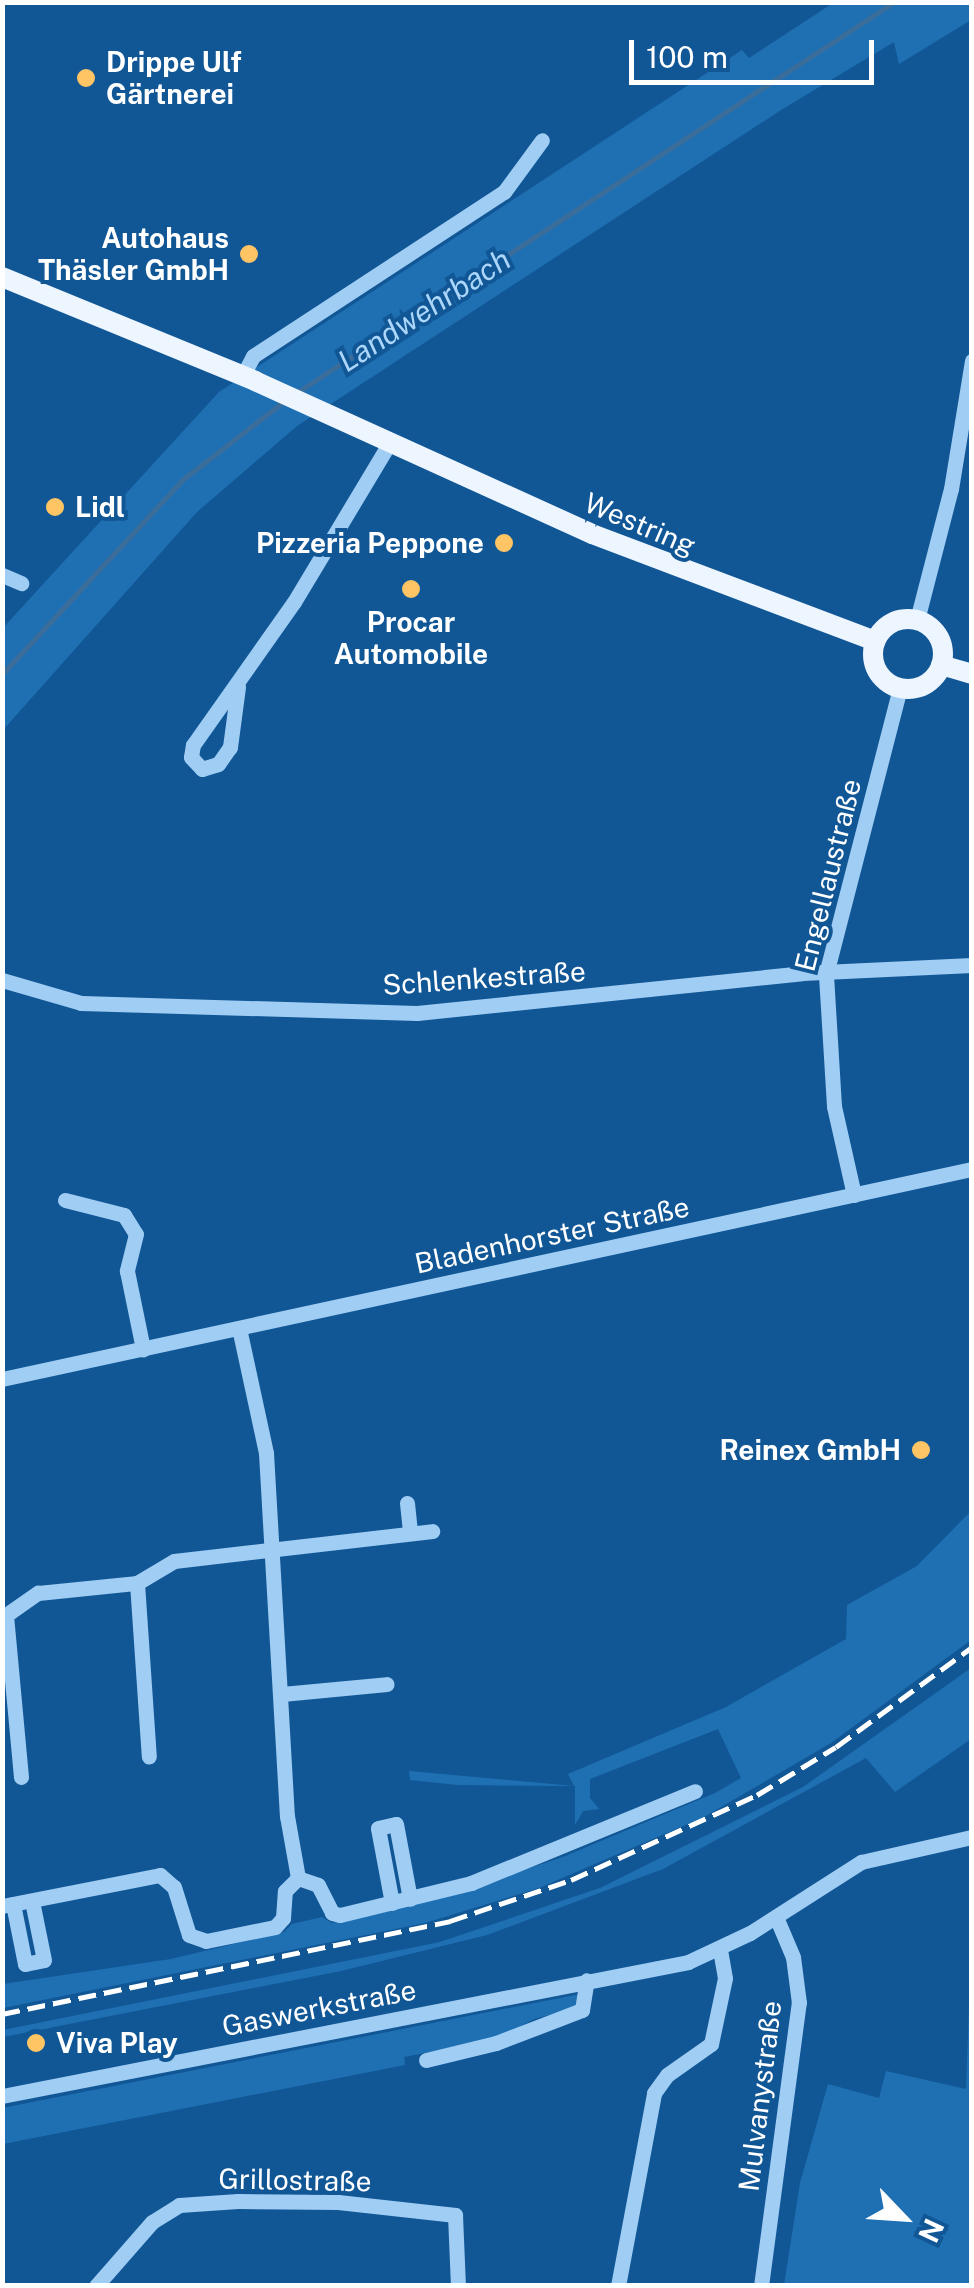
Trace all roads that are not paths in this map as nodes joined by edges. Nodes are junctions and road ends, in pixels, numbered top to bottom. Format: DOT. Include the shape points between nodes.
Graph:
graph roads {
  1 [pos="542,140"];
  2 [pos="2,277"];
  3 [pos="972,360"];
  4 [pos="249,378"];
  5 [pos="390,442"];
  6 [pos="2,575"];
  7 [pos="21,583"];
  8 [pos="917,620"];
  9 [pos="875,641"];
  10 [pos="941,665"];
  11 [pos="972,674"];
  12 [pos="238,687"];
  13 [pos="900,688"];
  14 [pos="972,964"];
  15 [pos="826,974"];
  16 [pos="2,980"];
  17 [pos="972,1169"];
  18 [pos="854,1195"];
  19 [pos="65,1200"];
  20 [pos="239,1328"];
  21 [pos="143,1349"];
  22 [pos="2,1379"];
  23 [pos="408,1503"];
  24 [pos="432,1531"];
  25 [pos="410,1533"];
  26 [pos="270,1551"];
  27 [pos="136,1583"];
  28 [pos="4,1615"];
  29 [pos="387,1684"];
  30 [pos="282,1694"];
  31 [pos="149,1757"];
  32 [pos="21,1777"];
  33 [pos="696,1791"];
  34 [pos="972,1837"];
  35 [pos="298,1878"];
  36 [pos="410,1899"];
  37 [pos="32,1901"];
  38 [pos="392,1903"];
  39 [pos="8,1905"];
  40 [pos="776,1917"];
  41 [pos="720,1949"];
  42 [pos="587,1980"];
  43 [pos="426,2060"];
  44 [pos="2,2096"];
  45 [pos="96,2286"];
  46 [pos="458,2286"];
  47 [pos="618,2286"];
  48 [pos="761,2286"];
  1 -- 4 [label="street" via="504,192 253,356"];
  2 -- 4 [label="main road, Westring"];
  3 -- 8 [label="street" via="951,490"];
  4 -- 5 [label="main road, Westring"];
  5 -- 9 [label="main road, Westring" via="672,567"];
  5 -- 12 [label="street"];
  6 -- 7 [label="street"];
  8 -- 9 [label="main road" via="889,624"];
  8 -- 10 [label="main road" via="940,642"];
  9 -- 13 [label="main road" via="876,668"];
  10 -- 11 [label="main road"];
  10 -- 13 [label="main road" via="920,686"];
  12 -- 12 [label="street" via="191,748 202,769 218,764 230,747"];
  13 -- 15 [label="street, Engellaustraße"];
  14 -- 15 [label="street, Schlenkestraße"];
  15 -- 16 [label="street, Schlenkestraße" via="417,1013 80,1003"];
  15 -- 18 [label="street, Engellaustraße" via="834,1106"];
  17 -- 18 [label="street, Bladenhorster Straße"];
  18 -- 20 [label="street, Bladenhorster Straße"];
  19 -- 21 [label="street" via="124,1215 136,1234 127,1271"];
  20 -- 21 [label="street, Bladenhorster Straße"];
  20 -- 26 [label="street" via="266,1453"];
  21 -- 22 [label="street, Bladenhorster Straße"];
  23 -- 25 [label="street"];
  24 -- 25 [label="street"];
  25 -- 26 [label="street"];
  26 -- 27 [label="street" via="174,1561"];
  26 -- 30 [label="street"];
  27 -- 28 [label="street" via="38,1592"];
  27 -- 31 [label="street"];
  28 -- 32 [label="street"];
  29 -- 30 [label="street"];
  30 -- 35 [label="street" via="287,1816"];
  33 -- 36 [label="street" via="552,1854"];
  34 -- 40 [label="street, Gaswerkstraße" via="862,1862"];
  35 -- 37 [label="street" via="285,1890 283,1918 275,1927 206,1941 189,1935 174,1887 160,1875"];
  35 -- 38 [label="street" via="318,1885 332,1912"];
  36 -- 38 [label="street"];
  36 -- 38 [label="street" via="396,1824 378,1828"];
  37 -- 39 [label="street"];
  37 -- 39 [label="street" via="44,1960 25,1964"];
  40 -- 41 [label="street, Gaswerkstraße"];
  40 -- 48 [label="street, Mulvanystraße" via="793,1957 799,2003"];
  41 -- 42 [label="street, Gaswerkstraße"];
  41 -- 47 [label="street" via="725,1978 711,2044 667,2075 654,2094"];
  42 -- 43 [label="street" via="582,2010 496,2044"];
  42 -- 44 [label="street, Gaswerkstraße"];
  45 -- 46 [label="street, Grillostraße" via="133,2238 179,2206 257,2201 455,2215"];
}
